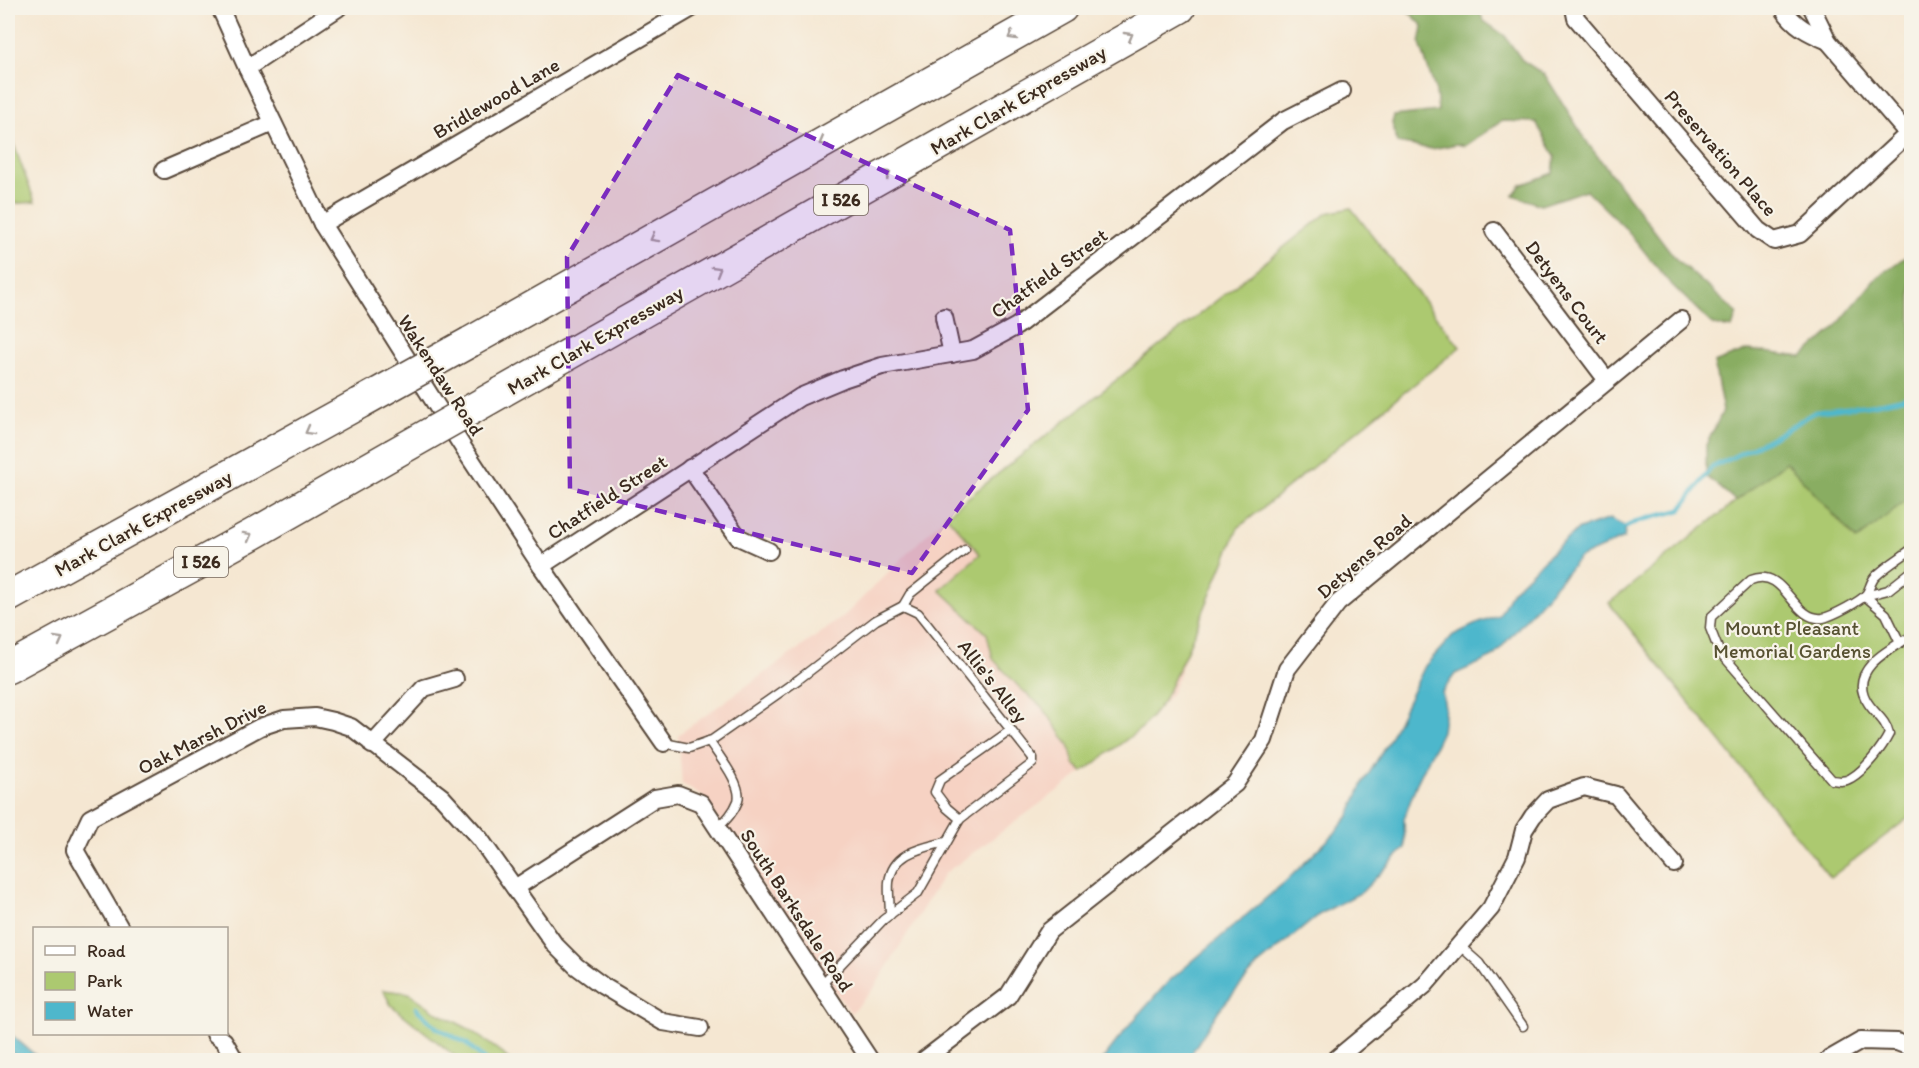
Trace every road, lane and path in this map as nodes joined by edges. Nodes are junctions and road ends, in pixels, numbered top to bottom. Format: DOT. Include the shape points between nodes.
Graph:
graph roads {
  1 [pos="220,8"];
  2 [pos="338,8"];
  3 [pos="692,8"];
  4 [pos="1062,8"];
  5 [pos="1180,8"];
  6 [pos="1574,8"];
  7 [pos="1783,8"];
  8 [pos="1812,8"];
  9 [pos="1828,41"];
  10 [pos="247,68"];
  11 [pos="1342,91"];
  12 [pos="273,123"];
  13 [pos="1910,132"];
  14 [pos="164,170"];
  15 [pos="322,224"];
  16 [pos="1494,231"];
  17 [pos="944,316"];
  18 [pos="1681,320"];
  19 [pos="952,354"];
  20 [pos="1606,379"];
  21 [pos="690,468"];
  22 [pos="1911,549"];
  23 [pos="965,550"];
  24 [pos="769,551"];
  25 [pos="541,566"];
  26 [pos="1911,571"];
  27 [pos="1866,596"];
  28 [pos="8,597"];
  29 [pos="903,606"];
  30 [pos="1911,636"];
  31 [pos="1900,643"];
  32 [pos="8,668"];
  33 [pos="454,679"];
  34 [pos="1011,730"];
  35 [pos="709,741"];
  36 [pos="664,743"];
  37 [pos="372,745"];
  38 [pos="960,819"];
  39 [pos="718,828"];
  40 [pos="946,842"];
  41 [pos="1674,864"];
  42 [pos="514,888"];
  43 [pos="890,915"];
  44 [pos="119,927"];
  45 [pos="1460,946"];
  46 [pos="820,985"];
  47 [pos="1523,1026"];
  48 [pos="700,1028"];
  49 [pos="216,1035"];
  50 [pos="1911,1048"];
  51 [pos="235,1060"];
  52 [pos="870,1060"];
  53 [pos="924,1060"];
  54 [pos="1335,1060"];
  55 [pos="1828,1060"];
  1 -- 10 [label="street, Wakendaw Road"];
  2 -- 10 [label="street"];
  3 -- 15 [label="street, Bridlewood Lane"];
  4 -- 28 [label="highway, Mark Clark Expressway, one-way, bridge"];
  32 -- 5 [label="highway, Mark Clark Expressway / I 526, one-way, bridge" via="253,534"];
  6 -- 13 [label="street, Preservation Place" via="1576,18 1758,230 1774,241 1800,234"];
  7 -- 9 [label="street" via="1807,33"];
  8 -- 9 [label="street"];
  9 -- 13 [label="street"];
  10 -- 12 [label="street, Wakendaw Road"];
  11 -- 19 [label="street, Chatfield Street" via="1283,121 1017,326 973,350"];
  12 -- 14 [label="street"];
  12 -- 15 [label="street, Wakendaw Road"];
  15 -- 25 [label="street, Wakendaw Road"];
  16 -- 20 [label="street, Detyens Court"];
  17 -- 19 [label="street"];
  18 -- 20 [label="street, Detyens Road"];
  19 -- 21 [label="street, Chatfield Street" via="882,366 800,397"];
  20 -- 53 [label="street, Detyens Road" via="1338,603 1287,669 1264,740 1235,784 1049,931 1008,996"];
  21 -- 24 [label="street" via="738,537"];
  21 -- 25 [label="street, Chatfield Street"];
  22 -- 27 [label="lane" via="1873,578"];
  23 -- 29 [label="lane" via="910,594"];
  25 -- 36 [label="street, Wakendaw Road"];
  26 -- 27 [label="lane" via="1888,590"];
  27 -- 31 [label="lane" via="1886,614"];
  27 -- 31 [label="lane" via="1823,618 1814,617 1775,582 1759,577 1711,617 1710,628 1719,651 1832,780 1841,781 1850,779 1871,759 1889,734 1882,718 1867,702 1863,675 1871,664"];
  29 -- 34 [label="lane, Allie's Alley" via="918,613"];
  29 -- 35 [label="lane" via="876,620 799,680"];
  30 -- 31 [label="lane"];
  33 -- 37 [label="street" via="424,688"];
  34 -- 38 [label="lane, Allie's Alley" via="1033,763"];
  34 -- 38 [label="lane" via="940,780 935,792"];
  35 -- 36 [label="lane" via="688,748"];
  35 -- 39 [label="lane" via="735,782 739,799"];
  37 -- 42 [label="street, Oak Marsh Drive" via="442,797 480,839"];
  37 -- 44 [label="street, Oak Marsh Drive" via="351,728 333,721 315,717 284,719 260,727 90,818 75,850"];
  38 -- 40 [label="lane, Allie's Alley"];
  39 -- 42 [label="street, South Barksdale Road" via="701,803 678,794 655,798"];
  39 -- 46 [label="street, South Barksdale Road"];
  40 -- 43 [label="lane, Allie's Alley" via="918,893"];
  40 -- 43 [label="lane" via="914,849 896,864 889,881"];
  41 -- 45 [label="street" via="1616,795 1584,787 1548,800 1524,830 1517,857 1491,909"];
  42 -- 48 [label="street, Oak Marsh Drive" via="555,945 603,987 663,1022"];
  43 -- 46 [label="lane, Allie's Alley"];
  45 -- 47 [label="lane" via="1479,963"];
  45 -- 54 [label="street" via="1425,985"];
  46 -- 52 [label="street, South Barksdale Road"];
  49 -- 51 [label="street"];
  50 -- 55 [label="street" via="1898,1041 1861,1041"];
}
